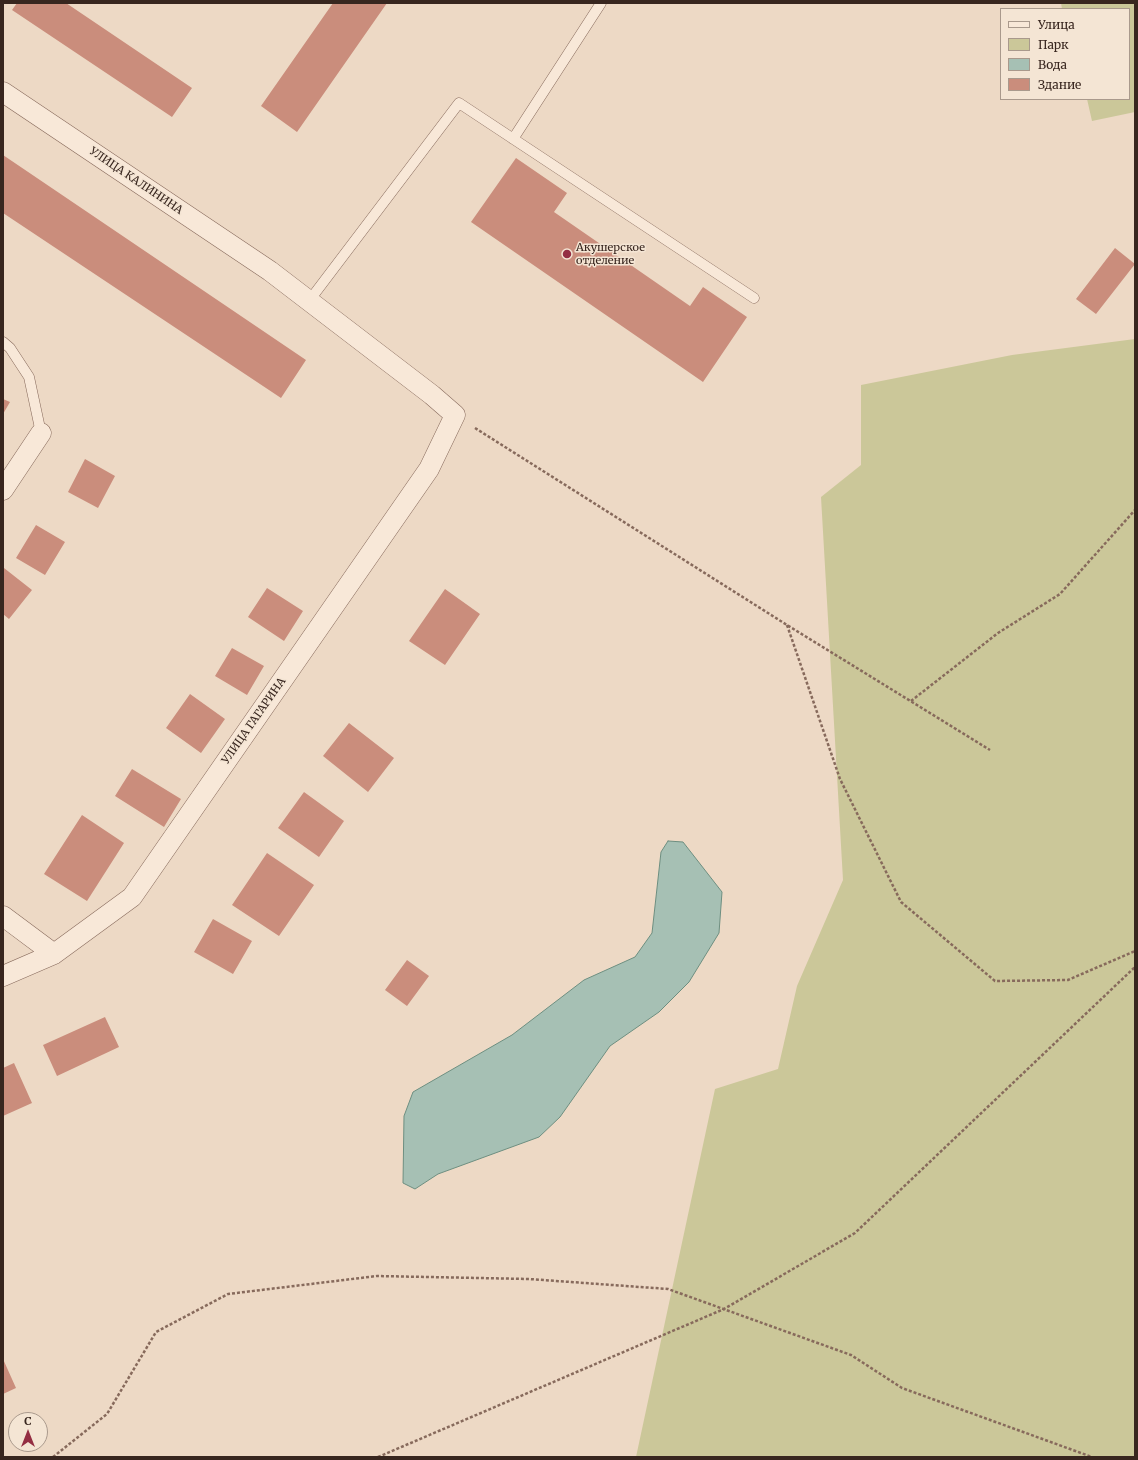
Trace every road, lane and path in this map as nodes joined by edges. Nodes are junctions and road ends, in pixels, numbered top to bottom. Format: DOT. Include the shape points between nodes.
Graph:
graph roads {
  1 [pos="601,3"];
  2 [pos="3,92"];
  3 [pos="513,139"];
  4 [pos="754,298"];
  5 [pos="309,301"];
  6 [pos="3,342"];
  7 [pos="455,415"];
  8 [pos="41,432"];
  9 [pos="3,490"];
  10 [pos="1135,510"];
  11 [pos="787,625"];
  12 [pos="911,701"];
  13 [pos="990,750"];
  14 [pos="3,916"];
  15 [pos="1135,951"];
  16 [pos="54,954"];
  17 [pos="1135,967"];
  18 [pos="3,976"];
  19 [pos="724,1309"];
  20 [pos="53,1457"];
  21 [pos="378,1457"];
  22 [pos="1092,1457"];
  1 -- 3 [label="lane"];
  2 -- 5 [label="street, УЛИЦА КАЛИНИНА" via="270,271"];
  3 -- 4 [label="lane"];
  3 -- 5 [label="lane" via="459,103"];
  5 -- 7 [label="street, УЛИЦА КАЛИНИНА"];
  6 -- 8 [label="lane" via="10,348 29,377"];
  7 -- 11 [label="path"];
  7 -- 16 [label="street, УЛИЦА ГАГАРИНА" via="429,469 132,897"];
  8 -- 9 [label="street"];
  10 -- 12 [label="path" via="1060,594 998,633"];
  11 -- 12 [label="path"];
  11 -- 15 [label="path" via="840,779 900,902 995,981 1068,980"];
  12 -- 13 [label="path"];
  14 -- 16 [label="street"];
  16 -- 18 [label="street, УЛИЦА ГАГАРИНА"];
  17 -- 19 [label="path" via="855,1234"];
  19 -- 20 [label="path" via="668,1289 529,1279 377,1276 228,1294 156,1332 107,1414"];
  19 -- 21 [label="path"];
  19 -- 22 [label="path" via="851,1355 902,1388"];
}
